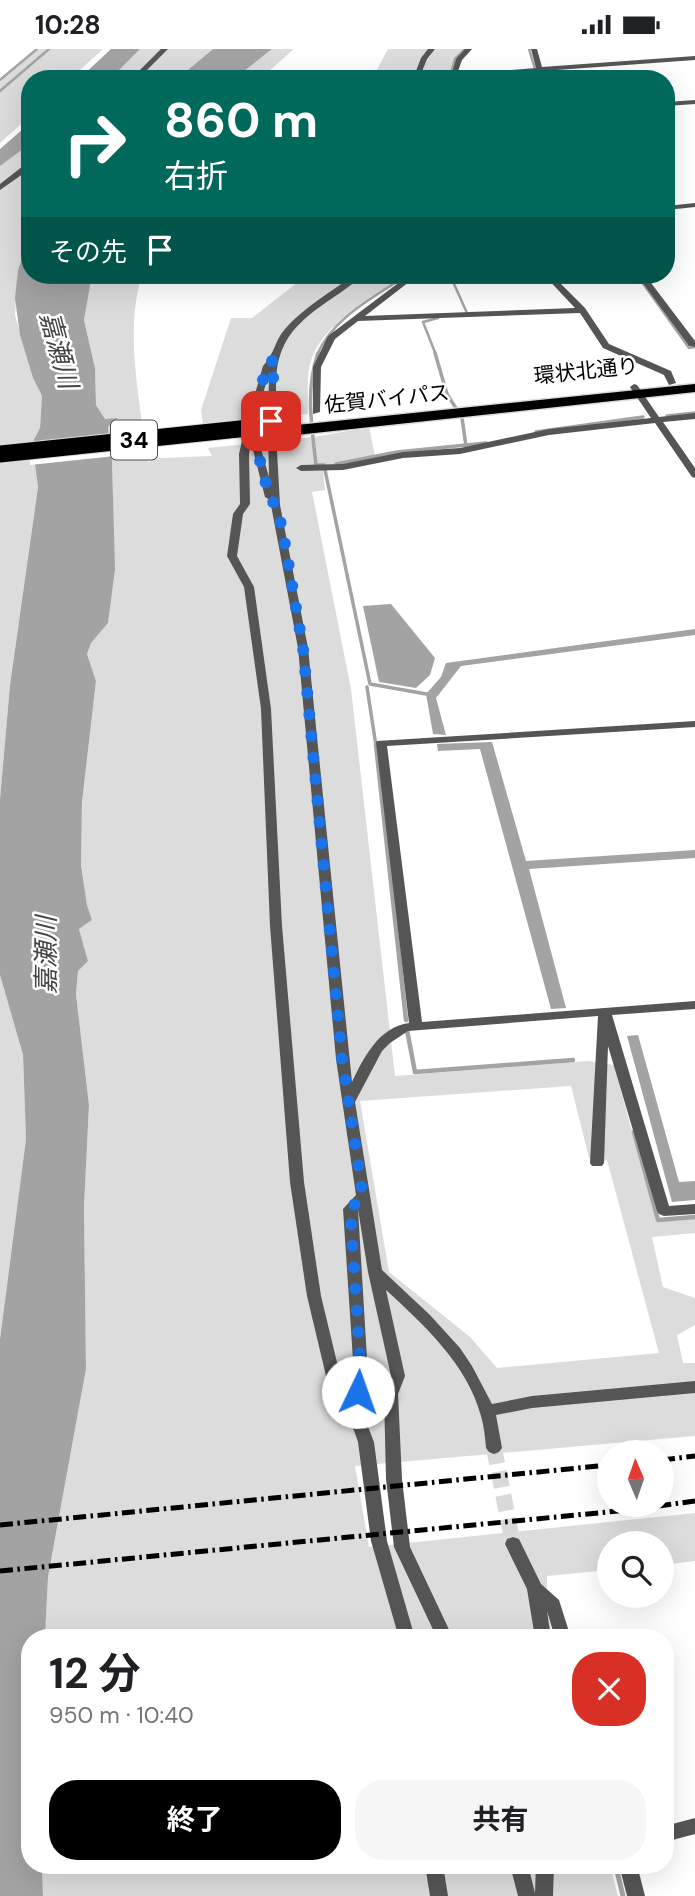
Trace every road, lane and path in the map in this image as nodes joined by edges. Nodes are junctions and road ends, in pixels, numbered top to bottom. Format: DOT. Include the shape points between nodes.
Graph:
graph roads {
  1 [pos="165,49"];
  2 [pos="432,49"];
  3 [pos="469,49"];
  4 [pos="534,49"];
  5 [pos="695,58"];
  6 [pos="143,70"];
  7 [pos="419,70"];
  8 [pos="455,70"];
  9 [pos="539,70"];
  10 [pos="695,102"];
  11 [pos="675,103"];
  12 [pos="21,172"];
  13 [pos="0,188"];
  14 [pos="695,205"];
  15 [pos="675,207"];
  16 [pos="348,284"];
  17 [pos="402,284"];
  18 [pos="557,284"];
  19 [pos="648,284"];
  20 [pos="582,310"];
  21 [pos="354,319"];
  22 [pos="695,344"];
  23 [pos="274,359"];
  24 [pos="695,380"];
  25 [pos="672,383"];
  26 [pos="695,387"];
  27 [pos="636,391"];
  28 [pos="484,405"];
  29 [pos="316,412"];
  30 [pos="695,416"];
  31 [pos="655,419"];
  32 [pos="273,429"];
  33 [pos="248,432"];
  34 [pos="0,454"];
  35 [pos="0,463"];
  36 [pos="331,467"];
  37 [pos="301,468"];
  38 [pos="318,468"];
  39 [pos="695,475"];
  40 [pos="275,505"];
  41 [pos="695,724"];
  42 [pos="695,1005"];
  43 [pos="604,1011"];
  44 [pos="415,1027"];
  45 [pos="348,1103"];
  46 [pos="597,1163"];
  47 [pos="363,1196"];
  48 [pos="695,1209"];
  49 [pos="375,1272"];
  50 [pos="695,1387"];
  51 [pos="355,1409"];
  52 [pos="487,1411"];
  53 [pos="494,1448"];
  54 [pos="513,1544"];
  55 [pos="535,1589"];
  56 [pos="404,1629"];
  57 [pos="441,1629"];
  58 [pos="542,1629"];
  59 [pos="560,1629"];
  60 [pos="695,1826"];
  61 [pos="674,1832"];
  62 [pos="435,1874"];
  63 [pos="521,1874"];
  64 [pos="545,1874"];
  65 [pos="630,1874"];
  66 [pos="439,1896"];
  67 [pos="527,1896"];
  68 [pos="544,1896"];
  69 [pos="636,1896"];
  1 -- 6 [label="street"];
  2 -- 7 [label="street"];
  3 -- 8 [label="street"];
  4 -- 9 [label="street"];
  5 -- 9 [label="street"];
  10 -- 11 [label="street"];
  12 -- 13 [label="street"];
  14 -- 15 [label="street"];
  16 -- 23 [label="street" via="302,316 286,333"];
  17 -- 21 [label="street"];
  18 -- 20 [label="street"];
  19 -- 22 [label="street"];
  20 -- 21 [label="street"];
  20 -- 25 [label="street" via="607,346 668,373"];
  21 -- 29 [label="street" via="331,338 317,367"];
  23 -- 32 [label="street"];
  23 -- 33 [label="street" via="267,366"];
  24 -- 25 [label="highway, 環状北通り / 34"];
  25 -- 27 [label="highway, 環状北通り / 34"];
  26 -- 27 [label="highway, 環状北通り / 34"];
  27 -- 28 [label="highway, 環状北通り / 34"];
  27 -- 31 [label="street"];
  28 -- 32 [label="highway, 佐賀バイパス / 34"];
  30 -- 31 [label="street"];
  31 -- 36 [label="street"];
  31 -- 39 [label="street"];
  32 -- 34 [label="highway, 佐賀バイパス / 34, bridge"];
  32 -- 35 [label="highway, 佐賀バイパス / 34"];
  32 -- 40 [label="street"];
  33 -- 40 [label="street"];
  33 -- 51 [label="street" via="245,504 232,556 249,587 266,709 276,926 297,1182 314,1296 334,1380"];
  36 -- 38 [label="street"];
  37 -- 38 [label="street"];
  40 -- 45 [label="street" via="303,648"];
  41 -- 44 [label="street" via="381,743"];
  42 -- 43 [label="street"];
  43 -- 44 [label="street"];
  43 -- 46 [label="street"];
  43 -- 48 [label="street" via="664,1211"];
  44 -- 45 [label="street" via="395,1030 380,1043"];
  45 -- 47 [label="street"];
  47 -- 49 [label="street"];
  47 -- 51 [label="street" via="350,1209 361,1374"];
  49 -- 52 [label="street" via="430,1322 470,1373"];
  49 -- 57 [label="street" via="398,1376 391,1394 402,1547"];
  50 -- 52 [label="street" via="533,1402"];
  51 -- 56 [label="street" via="366,1443 379,1541"];
  52 -- 53 [label="street"];
  54 -- 55 [label="street"];
  55 -- 58 [label="street"];
  55 -- 59 [label="street" via="553,1605"];
  60 -- 61 [label="street"];
  62 -- 66 [label="street"];
  63 -- 67 [label="street"];
  64 -- 68 [label="street"];
  65 -- 69 [label="street"];
}
